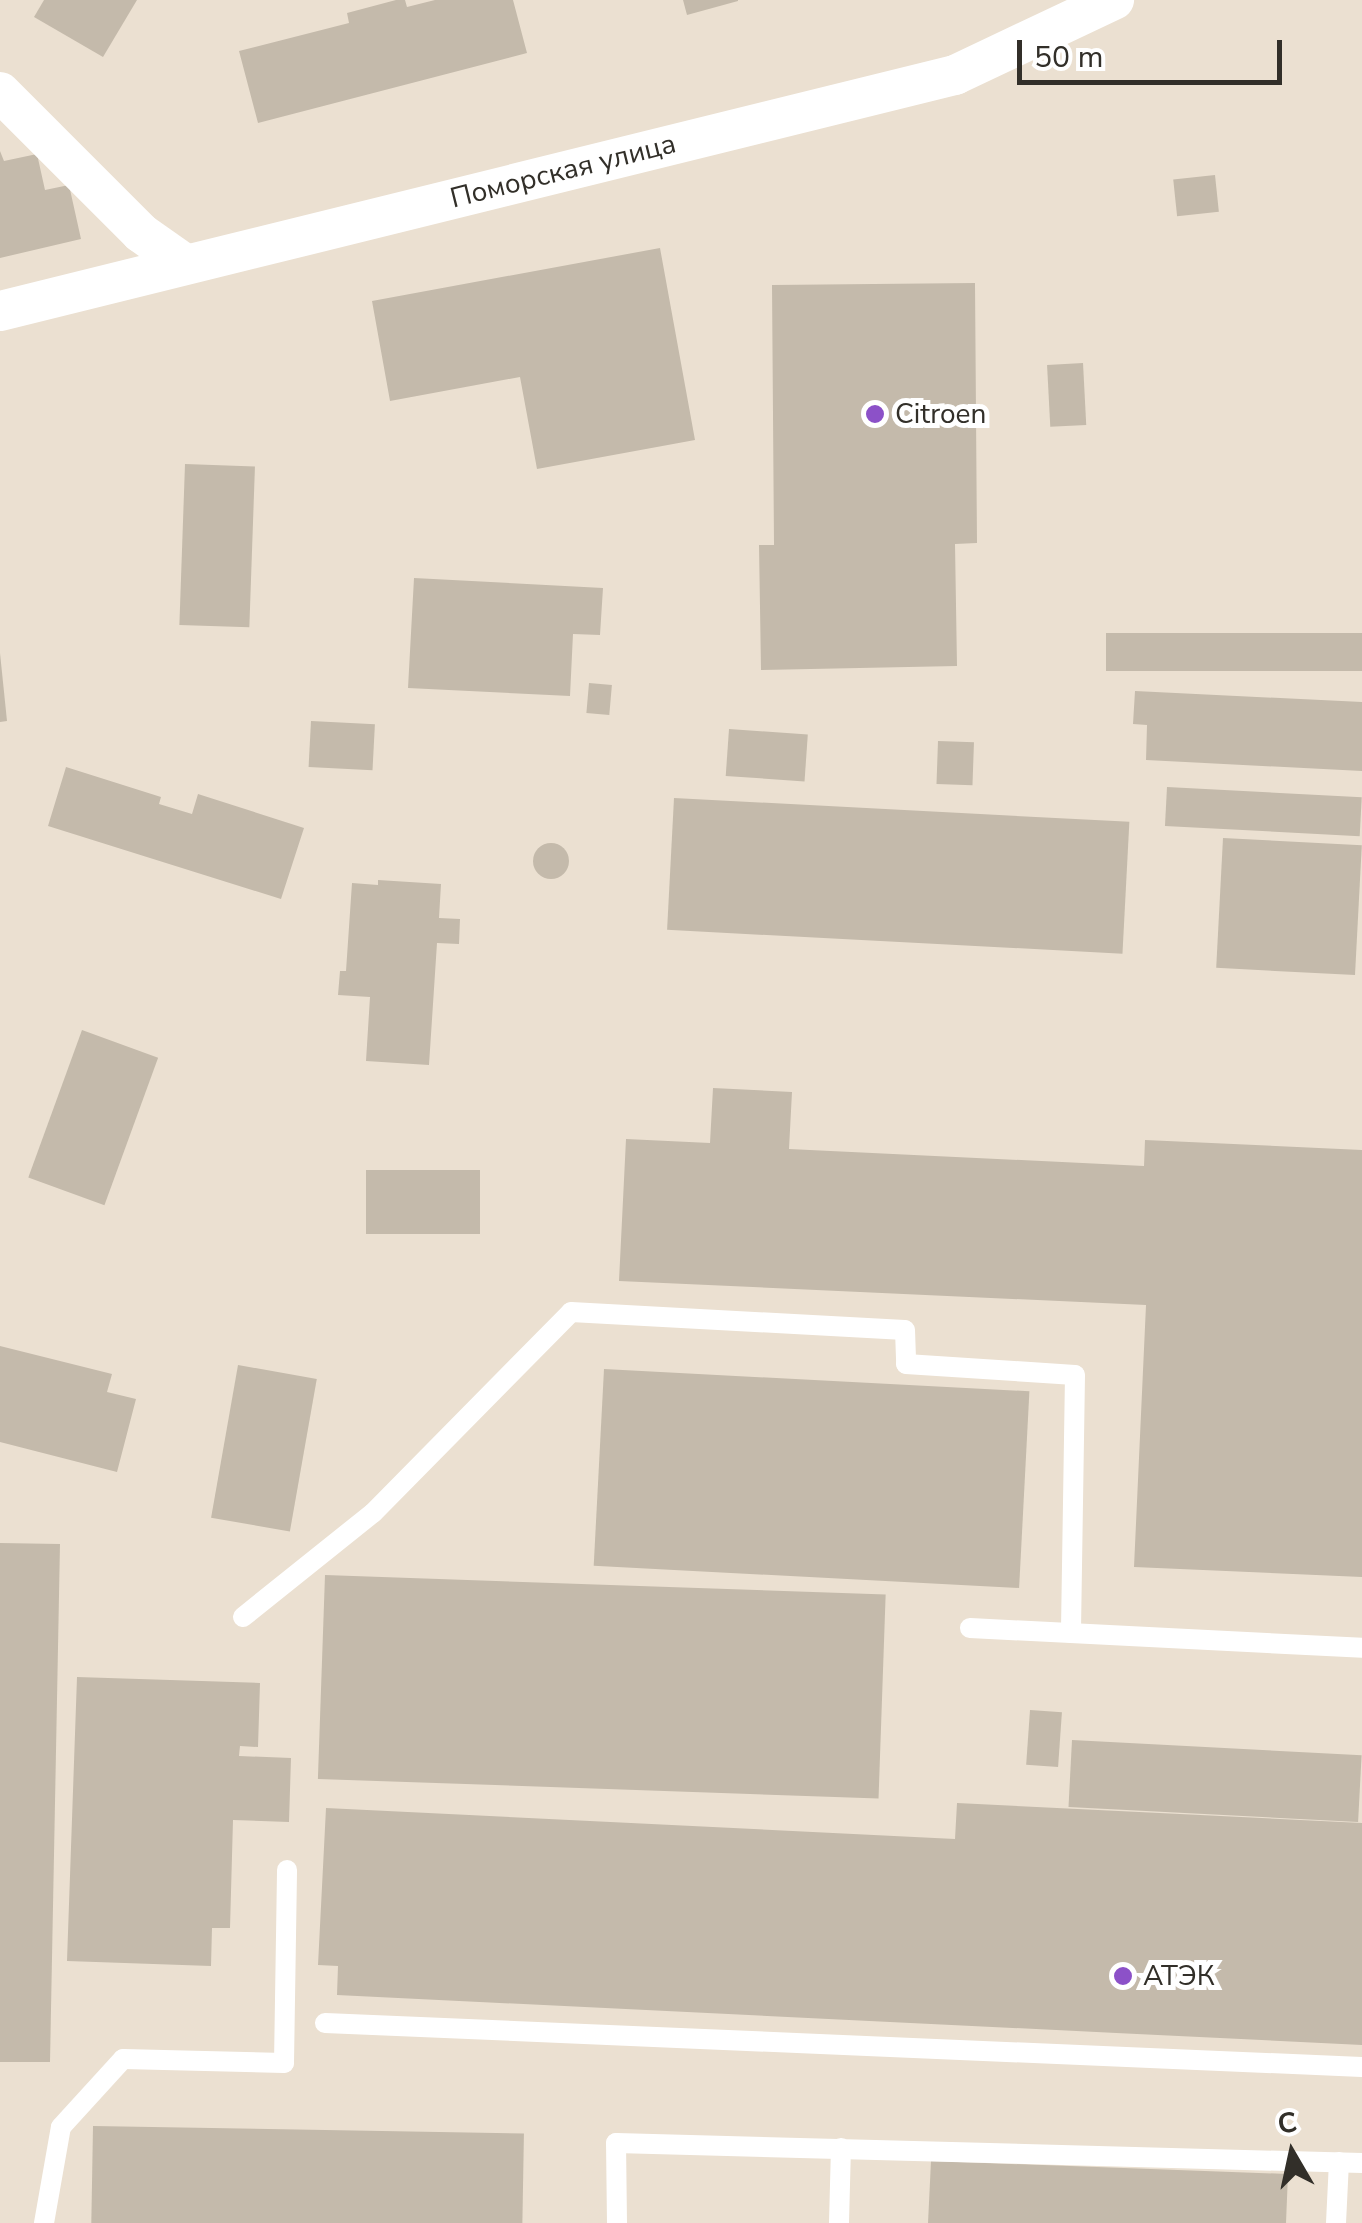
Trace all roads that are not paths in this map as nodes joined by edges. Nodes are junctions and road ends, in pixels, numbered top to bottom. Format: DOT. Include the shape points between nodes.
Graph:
graph roads {
  1 [pos="1114,0"];
  2 [pos="0,92"];
  3 [pos="185,264"];
  4 [pos="0,311"];
  5 [pos="243,1617"];
  6 [pos="970,1628"];
  7 [pos="1071,1633"];
  8 [pos="1362,1648"];
  9 [pos="288,1870"];
  10 [pos="326,2023"];
  11 [pos="1362,2066"];
  12 [pos="841,2148"];
  13 [pos="1339,2162"];
  14 [pos="1362,2163"];
  15 [pos="44,2223"];
  16 [pos="617,2223"];
  17 [pos="839,2223"];
  18 [pos="1336,2223"];
  1 -- 3 [label="street, Поморская улица" via="955,75"];
  2 -- 3 [label="street" via="142,233"];
  3 -- 4 [label="street, Поморская улица"];
  5 -- 7 [label="lane" via="373,1514 571,1312 905,1330 906,1364 1075,1375"];
  6 -- 7 [label="lane"];
  7 -- 8 [label="lane"];
  9 -- 15 [label="lane" via="284,2063 123,2059 61,2127"];
  10 -- 11 [label="lane"];
  12 -- 13 [label="lane"];
  12 -- 16 [label="lane" via="616,2142"];
  12 -- 17 [label="lane"];
  13 -- 14 [label="lane"];
  13 -- 18 [label="lane"];
}
